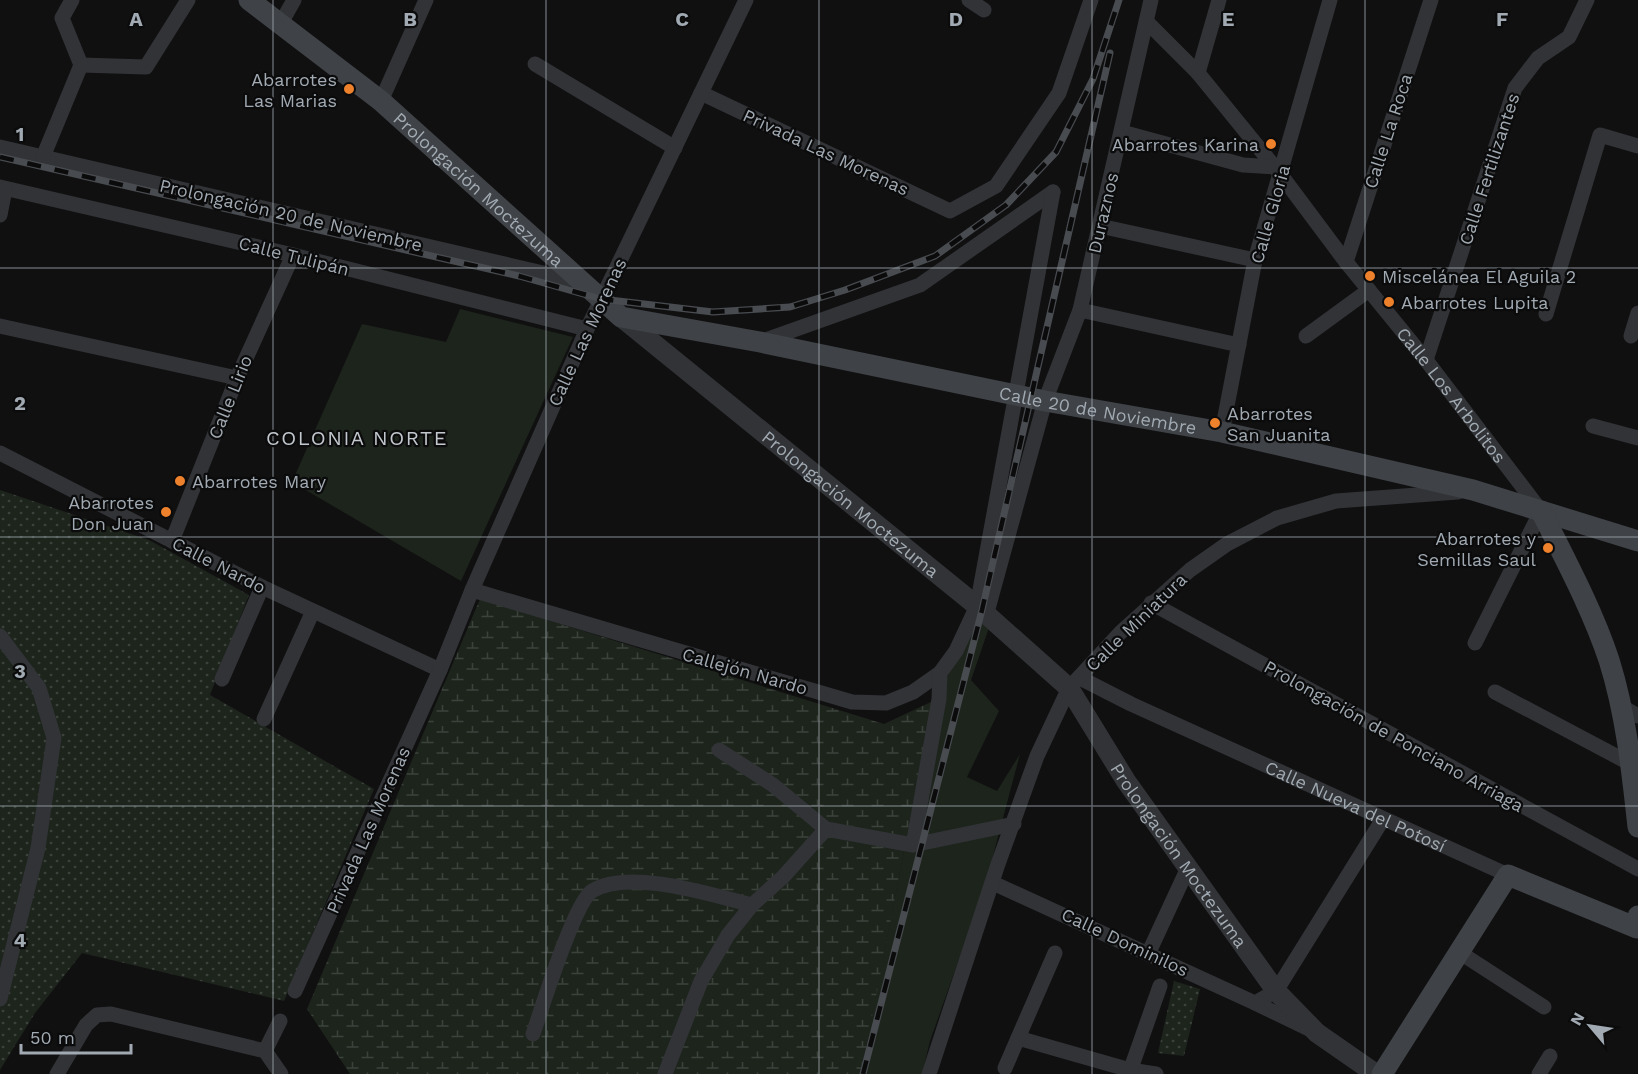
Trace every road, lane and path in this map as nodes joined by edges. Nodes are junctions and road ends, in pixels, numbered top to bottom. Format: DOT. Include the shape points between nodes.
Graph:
graph roads {
  1 [pos="72,0"];
  2 [pos="188,0"];
  3 [pos="249,0"];
  4 [pos="294,0"];
  5 [pos="426,0"];
  6 [pos="746,0"];
  7 [pos="969,0"];
  8 [pos="1091,0"];
  9 [pos="1151,0"];
  10 [pos="1219,0"];
  11 [pos="1330,0"];
  12 [pos="1431,0"];
  13 [pos="1587,0"];
  14 [pos="984,10"];
  15 [pos="1147,22"];
  16 [pos="280,23"];
  17 [pos="535,64"];
  18 [pos="81,65"];
  19 [pos="1198,73"];
  20 [pos="701,93"];
  21 [pos="381,101"];
  22 [pos="1122,132"];
  23 [pos="1638,146"];
  24 [pos="0,147"];
  25 [pos="675,148"];
  26 [pos="43,157"];
  27 [pos="1278,171"];
  28 [pos="3,188"];
  29 [pos="0,215"];
  30 [pos="1100,226"];
  31 [pos="293,255"];
  32 [pos="1255,260"];
  33 [pos="1346,262"];
  34 [pos="582,282"];
  35 [pos="1369,290"];
  36 [pos="601,299"];
  37 [pos="1080,310"];
  38 [pos="1638,313"];
  39 [pos="1546,314"];
  40 [pos="621,316"];
  41 [pos="0,326"];
  42 [pos="587,329"];
  43 [pos="1306,336"];
  44 [pos="1631,336"];
  45 [pos="760,342"];
  46 [pos="1239,345"];
  47 [pos="1426,360"];
  48 [pos="237,378"];
  49 [pos="1015,395"];
  50 [pos="1045,401"];
  51 [pos="1593,426"];
  52 [pos="1222,432"];
  53 [pos="1638,438"];
  54 [pos="0,453"];
  55 [pos="1473,490"];
  56 [pos="1541,511"];
  57 [pos="172,541"];
  58 [pos="1638,541"];
  59 [pos="262,587"];
  60 [pos="472,590"];
  61 [pos="1150,603"];
  62 [pos="313,611"];
  63 [pos="982,611"];
  64 [pos="0,636"];
  65 [pos="1475,642"];
  66 [pos="440,670"];
  67 [pos="940,673"];
  68 [pos="222,679"];
  69 [pos="1074,683"];
  70 [pos="1496,692"];
  71 [pos="1629,711"];
  72 [pos="264,719"];
  73 [pos="719,750"];
  74 [pos="1631,764"];
  75 [pos="1383,819"];
  76 [pos="1014,824"];
  77 [pos="1638,827"];
  78 [pos="826,829"];
  79 [pos="913,845"];
  80 [pos="1638,869"];
  81 [pos="1187,870"];
  82 [pos="1508,875"];
  83 [pos="993,883"];
  84 [pos="752,905"];
  85 [pos="1638,927"];
  86 [pos="1149,952"];
  87 [pos="1459,952"];
  88 [pos="1055,953"];
  89 [pos="1160,986"];
  90 [pos="295,991"];
  91 [pos="1276,991"];
  92 [pos="0,999"];
  93 [pos="1255,1003"];
  94 [pos="1544,1007"];
  95 [pos="280,1022"];
  96 [pos="1317,1033"];
  97 [pos="533,1034"];
  98 [pos="1018,1038"];
  99 [pos="265,1051"];
  100 [pos="1550,1056"];
  101 [pos="1005,1068"];
  102 [pos="1130,1072"];
  103 [pos="57,1074"];
  104 [pos="281,1074"];
  105 [pos="665,1074"];
  106 [pos="929,1074"];
  107 [pos="1156,1074"];
  108 [pos="1376,1074"];
  109 [pos="1382,1074"];
  110 [pos="1539,1074"];
  1 -- 18 [label="street" via="62,18"];
  2 -- 18 [label="street" via="146,67"];
  3 -- 16 [label="main road, Prolongación Moctezuma"];
  4 -- 16 [label="street"];
  5 -- 21 [label="street"];
  6 -- 20 [label="street, Calle Las Morenas"];
  7 -- 14 [label="street"];
  8 -- 20 [label="street, Privada Las Morenas" via="1059,93 996,186 950,211"];
  9 -- 15 [label="street, Duraznos"];
  10 -- 19 [label="street"];
  11 -- 27 [label="street, Calle Gloria"];
  12 -- 33 [label="street, Calle La Roca"];
  13 -- 47 [label="street, Calle Fertilizantes" via="1569,37 1538,58 1515,88"];
  15 -- 19 [label="street, Calle Los Arbolitos"];
  15 -- 22 [label="street, Duraznos"];
  16 -- 21 [label="main road, Prolongación Moctezuma"];
  17 -- 25 [label="street"];
  18 -- 26 [label="street"];
  19 -- 27 [label="street, Calle Los Arbolitos"];
  20 -- 25 [label="street, Calle Las Morenas"];
  21 -- 34 [label="main road, Prolongación Moctezuma"];
  22 -- 27 [label="street"];
  22 -- 30 [label="street, Duraznos"];
  23 -- 39 [label="street" via="1600,135"];
  24 -- 26 [label="street, Prolongación 20 de Noviembre"];
  25 -- 36 [label="street, Calle Las Morenas"];
  26 -- 34 [label="street, Prolongación 20 de Noviembre"];
  27 -- 32 [label="street, Calle Gloria"];
  27 -- 33 [label="street, Calle Los Arbolitos"];
  28 -- 29 [label="street"];
  28 -- 31 [label="street, Calle Tulipán"];
  30 -- 32 [label="street"];
  30 -- 37 [label="street, Duraznos"];
  31 -- 42 [label="street, Calle Tulipán"];
  31 -- 48 [label="street, Calle Lirio"];
  32 -- 46 [label="street, Calle Gloria"];
  33 -- 35 [label="street, Calle Los Arbolitos"];
  34 -- 36 [label="main road, Prolongación Moctezuma"];
  35 -- 43 [label="street"];
  35 -- 47 [label="street, Calle Los Arbolitos"];
  36 -- 40 [label="main road, Prolongación Moctezuma"];
  36 -- 42 [label="street, Calle Las Morenas"];
  37 -- 46 [label="street"];
  37 -- 50 [label="street, Duraznos"];
  38 -- 44 [label="street"];
  40 -- 45 [label="main road, Calle 20 de Noviembre"];
  40 -- 63 [label="street, Prolongación Moctezuma"];
  41 -- 48 [label="street"];
  42 -- 60 [label="street, Calle Las Morenas"];
  45 -- 49 [label="main road, Calle 20 de Noviembre"];
  45 -- 49 [label="street" via="920,285 1053,192"];
  46 -- 52 [label="street, Calle Gloria"];
  47 -- 56 [label="street, Calle Los Arbolitos"];
  48 -- 57 [label="street, Calle Lirio"];
  49 -- 50 [label="main road, Calle 20 de Noviembre"];
  49 -- 63 [label="street"];
  50 -- 52 [label="main road, Calle 20 de Noviembre"];
  50 -- 63 [label="street, Duraznos"];
  51 -- 53 [label="street"];
  52 -- 55 [label="main road, Calle 20 de Noviembre"];
  54 -- 57 [label="street, Calle Nardo"];
  55 -- 56 [label="main road, Calle 20 de Noviembre"];
  55 -- 61 [label="street, Calle Miniatura" via="1336,501 1277,518 1227,544"];
  56 -- 58 [label="main road, Calle 20 de Noviembre"];
  56 -- 65 [label="street"];
  56 -- 71 [label="main road, Calle Los Arbolitos" via="1580,591"];
  57 -- 59 [label="street, Calle Nardo"];
  59 -- 62 [label="street, Calle Nardo"];
  59 -- 68 [label="street"];
  60 -- 66 [label="street, Calle Las Morenas"];
  60 -- 67 [label="street, Callejón Nardo" via="852,702 886,703 913,692"];
  61 -- 69 [label="street, Calle Miniatura"];
  61 -- 80 [label="street, Prolongación de Ponciano Arriaga"];
  62 -- 66 [label="street, Calle Nardo"];
  62 -- 72 [label="street"];
  63 -- 67 [label="street, Callejón Nardo"];
  63 -- 69 [label="street, Prolongación Moctezuma"];
  64 -- 92 [label="street" via="39,688 54,738 38,848"];
  66 -- 90 [label="street, Privada Las Morenas"];
  67 -- 79 [label="street" via="939,699"];
  69 -- 75 [label="street, Calle Nueva del Potosí" via="1131,704"];
  69 -- 76 [label="street, Calle Miniatura" via="1037,756"];
  69 -- 81 [label="street, Prolongación Moctezuma" via="1126,781"];
  70 -- 74 [label="street"];
  71 -- 74 [label="main road, Calle Los Arbolitos"];
  73 -- 78 [label="street" via="773,785"];
  74 -- 77 [label="main road, Calle Los Arbolitos"];
  75 -- 82 [label="street, Calle Nueva del Potosí"];
  75 -- 91 [label="street"];
  76 -- 79 [label="street"];
  76 -- 83 [label="street, Calle Miniatura"];
  78 -- 79 [label="street"];
  78 -- 84 [label="street"];
  81 -- 86 [label="street"];
  81 -- 91 [label="street, Prolongación Moctezuma"];
  82 -- 85 [label="main road, Calle Nueva del Potosí"];
  82 -- 87 [label="main road"];
  83 -- 86 [label="street, Calle Dominilos"];
  83 -- 106 [label="street, Calle Miniatura"];
  84 -- 97 [label="street" via="670,885 615,882 590,892 575,916"];
  84 -- 105 [label="street" via="728,935 701,981"];
  86 -- 93 [label="street, Calle Dominilos"];
  87 -- 94 [label="street"];
  87 -- 109 [label="main road"];
  88 -- 98 [label="street"];
  89 -- 102 [label="street"];
  91 -- 93 [label="street"];
  91 -- 96 [label="street, Prolongación Moctezuma"];
  93 -- 96 [label="street, Calle Dominilos"];
  95 -- 99 [label="street"];
  96 -- 108 [label="street, Prolongación Moctezuma"];
  98 -- 101 [label="street"];
  98 -- 102 [label="street"];
  99 -- 103 [label="street" via="111,1014 98,1015 86,1025"];
  99 -- 104 [label="street"];
  100 -- 110 [label="street"];
  102 -- 107 [label="street"];
}
